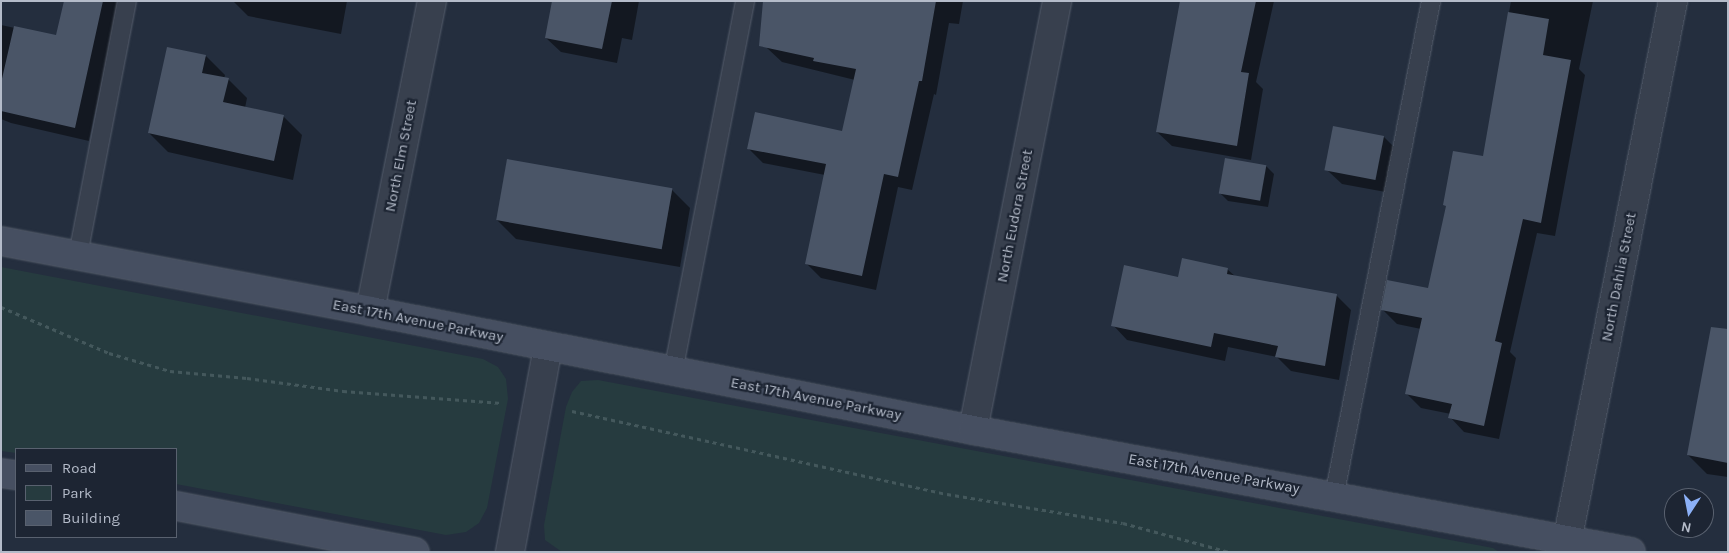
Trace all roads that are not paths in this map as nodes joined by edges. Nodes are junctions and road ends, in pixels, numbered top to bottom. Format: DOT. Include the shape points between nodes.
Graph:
graph roads {
  1 [pos="126,1"];
  2 [pos="432,1"];
  3 [pos="745,1"];
  4 [pos="1057,1"];
  5 [pos="1431,1"];
  6 [pos="1673,1"];
  7 [pos="1,241"];
  8 [pos="78,255"];
  9 [pos="370,311"];
  10 [pos="548,347"];
  11 [pos="673,372"];
  12 [pos="973,430"];
  13 [pos="1,472"];
  14 [pos="15,475"];
  15 [pos="1334,497"];
  16 [pos="178,506"];
  17 [pos="1566,546"];
  18 [pos="415,552"];
  19 [pos="510,552"];
  20 [pos="1631,552"];
  1 -- 8 [label="lane"];
  2 -- 9 [label="street, North Elm Street"];
  3 -- 11 [label="lane"];
  4 -- 12 [label="street, North Eudora Street"];
  5 -- 15 [label="lane"];
  6 -- 17 [label="street, North Dahlia Street"];
  7 -- 8 [label="main road, East 17th Avenue Parkway"];
  8 -- 9 [label="main road, East 17th Avenue Parkway"];
  9 -- 10 [label="main road, East 17th Avenue Parkway"];
  10 -- 11 [label="main road, East 17th Avenue Parkway"];
  10 -- 19 [label="street"];
  11 -- 12 [label="main road, East 17th Avenue Parkway"];
  12 -- 15 [label="main road, East 17th Avenue Parkway"];
  13 -- 14 [label="main road"];
  15 -- 17 [label="main road, East 17th Avenue Parkway"];
  16 -- 18 [label="main road"];
  17 -- 20 [label="main road, East 17th Avenue Parkway"];
}
